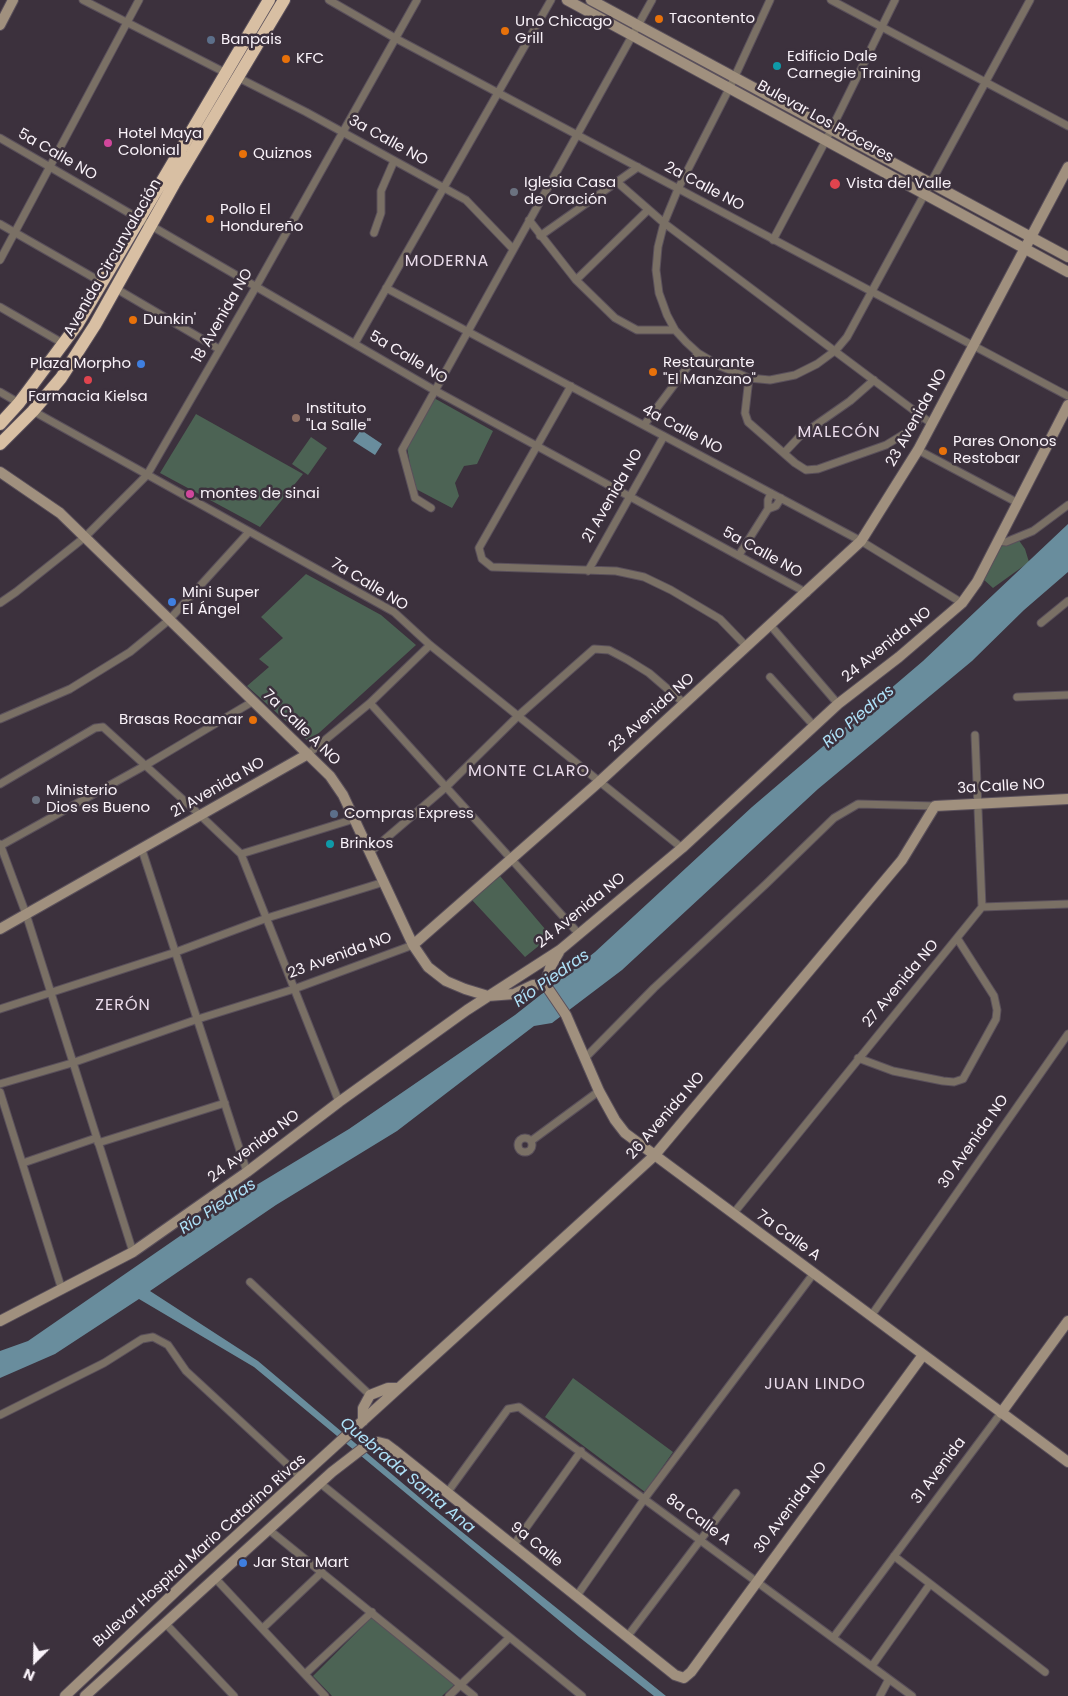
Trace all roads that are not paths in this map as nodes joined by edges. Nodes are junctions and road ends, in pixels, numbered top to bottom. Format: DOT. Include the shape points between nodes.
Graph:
graph roads {
  1 [pos="13,0"];
  2 [pos="83,0"];
  3 [pos="139,0"];
  4 [pos="269,0"];
  5 [pos="284,0"];
  6 [pos="329,0"];
  7 [pos="417,0"];
  8 [pos="551,0"];
  9 [pos="566,0"];
  10 [pos="590,0"];
  11 [pos="652,0"];
  12 [pos="770,0"];
  13 [pos="831,0"];
  14 [pos="895,0"];
  15 [pos="1030,0"];
  16 [pos="127,22"];
  17 [pos="0,25"];
  18 [pos="638,25"];
  19 [pos="882,27"];
  20 [pos="632,35"];
  21 [pos="395,38"];
  22 [pos="231,75"];
  23 [pos="735,77"];
  24 [pos="986,82"];
  25 [pos="730,88"];
  26 [pos="497,92"];
  27 [pos="1068,126"];
  28 [pos="832,129"];
  29 [pos="341,132"];
  30 [pos="576,134"];
  31 [pos="0,138"];
  32 [pos="826,140"];
  33 [pos="394,161"];
  34 [pos="50,166"];
  35 [pos="638,167"];
  36 [pos="1068,167"];
  37 [pos="617,182"];
  38 [pos="932,184"];
  39 [pos="443,188"];
  40 [pos="678,189"];
  41 [pos="926,194"];
  42 [pos="648,210"];
  43 [pos="528,220"];
  44 [pos="145,222"];
  45 [pos="664,223"];
  46 [pos="0,224"];
  47 [pos="15,233"];
  48 [pos="374,233"];
  49 [pos="540,236"];
  50 [pos="1031,237"];
  51 [pos="773,240"];
  52 [pos="513,248"];
  53 [pos="1025,249"];
  54 [pos="1068,257"];
  55 [pos="0,260"];
  56 [pos="1068,272"];
  57 [pos="576,280"];
  58 [pos="103,283"];
  59 [pos="257,285"];
  60 [pos="115,288"];
  61 [pos="386,288"];
  62 [pos="873,293"];
  63 [pos="0,307"];
  64 [pos="468,330"];
  65 [pos="675,330"];
  66 [pos="355,343"];
  67 [pos="64,344"];
  68 [pos="973,346"];
  69 [pos="219,349"];
  70 [pos="836,350"];
  71 [pos="698,353"];
  72 [pos="749,378"];
  73 [pos="874,380"];
  74 [pos="571,386"];
  75 [pos="434,390"];
  76 [pos="0,392"];
  77 [pos="1068,396"];
  78 [pos="18,402"];
  79 [pos="1068,405"];
  80 [pos="34,411"];
  81 [pos="922,416"];
  82 [pos="0,418"];
  83 [pos="0,424"];
  84 [pos="932,424"];
  85 [pos="644,425"];
  86 [pos="664,436"];
  87 [pos="0,444"];
  88 [pos="536,447"];
  89 [pos="918,450"];
  90 [pos="784,453"];
  91 [pos="0,472"];
  92 [pos="147,475"];
  93 [pos="771,493"];
  94 [pos="629,497"];
  95 [pos="781,498"];
  96 [pos="1018,503"];
  97 [pos="1068,504"];
  98 [pos="431,508"];
  99 [pos="768,509"];
  100 [pos="248,533"];
  101 [pos="85,537"];
  102 [pos="862,541"];
  103 [pos="998,541"];
  104 [pos="739,555"];
  105 [pos="588,571"];
  106 [pos="807,593"];
  107 [pos="1068,601"];
  108 [pos="0,603"];
  109 [pos="962,603"];
  110 [pos="169,620"];
  111 [pos="1041,623"];
  112 [pos="771,626"];
  113 [pos="430,645"];
  114 [pos="747,647"];
  115 [pos="770,677"];
  116 [pos="1068,695"];
  117 [pos="1018,697"];
  118 [pos="252,702"];
  119 [pos="370,703"];
  120 [pos="685,704"];
  121 [pos="838,704"];
  122 [pos="518,716"];
  123 [pos="0,719"];
  124 [pos="814,726"];
  125 [pos="975,735"];
  126 [pos="308,754"];
  127 [pos="146,765"];
  128 [pos="599,782"];
  129 [pos="0,784"];
  130 [pos="446,787"];
  131 [pos="1068,799"];
  132 [pos="978,803"];
  133 [pos="935,806"];
  134 [pos="200,815"];
  135 [pos="354,819"];
  136 [pos="0,845"];
  137 [pos="682,848"];
  138 [pos="142,850"];
  139 [pos="370,852"];
  140 [pos="241,854"];
  141 [pos="512,860"];
  142 [pos="384,882"];
  143 [pos="1068,904"];
  144 [pos="982,907"];
  145 [pos="26,914"];
  146 [pos="267,918"];
  147 [pos="0,929"];
  148 [pos="579,934"];
  149 [pos="957,938"];
  150 [pos="413,944"];
  151 [pos="560,950"];
  152 [pos="176,952"];
  153 [pos="546,985"];
  154 [pos="294,989"];
  155 [pos="50,992"];
  156 [pos="488,996"];
  157 [pos="0,1008"];
  158 [pos="198,1018"];
  159 [pos="1068,1034"];
  160 [pos="585,1058"];
  161 [pos="858,1058"];
  162 [pos="72,1063"];
  163 [pos="0,1084"];
  164 [pos="599,1091"];
  165 [pos="0,1092"];
  166 [pos="338,1102"];
  167 [pos="224,1103"];
  168 [pos="97,1141"];
  169 [pos="531,1141"];
  170 [pos="654,1156"];
  171 [pos="23,1163"];
  172 [pos="247,1172"];
  173 [pos="732,1214"];
  174 [pos="133,1252"];
  175 [pos="814,1273"];
  176 [pos="250,1282"];
  177 [pos="62,1290"];
  178 [pos="871,1316"];
  179 [pos="0,1321"];
  180 [pos="1068,1322"];
  181 [pos="923,1355"];
  182 [pos="398,1388"];
  183 [pos="370,1395"];
  184 [pos="1002,1413"];
  185 [pos="0,1416"];
  186 [pos="364,1421"];
  187 [pos="355,1429"];
  188 [pos="367,1445"];
  189 [pos="581,1450"];
  190 [pos="1068,1462"];
  191 [pos="302,1478"];
  192 [pos="320,1483"];
  193 [pos="447,1493"];
  194 [pos="736,1493"];
  195 [pos="645,1498"];
  196 [pos="268,1529"];
  197 [pos="702,1540"];
  198 [pos="513,1546"];
  199 [pos="894,1556"];
  200 [pos="322,1572"];
  201 [pos="192,1576"];
  202 [pos="215,1578"];
  203 [pos="756,1580"];
  204 [pos="930,1584"];
  205 [pos="202,1590"];
  206 [pos="576,1597"];
  207 [pos="372,1612"];
  208 [pos="165,1623"];
  209 [pos="262,1628"];
  210 [pos="628,1637"];
  211 [pos="509,1638"];
  212 [pos="833,1638"];
  213 [pos="872,1666"];
  214 [pos="95,1668"];
  215 [pos="1045,1672"];
  216 [pos="305,1674"];
  217 [pos="684,1678"];
  218 [pos="889,1679"];
  219 [pos="461,1685"];
  220 [pos="65,1696"];
  221 [pos="74,1696"];
  222 [pos="85,1696"];
  223 [pos="234,1696"];
  224 [pos="325,1696"];
  225 [pos="449,1696"];
  226 [pos="474,1696"];
  227 [pos="582,1696"];
  228 [pos="880,1696"];
  229 [pos="912,1696"];
  1 -- 17 [label="street"];
  2 -- 16 [label="street, 3a Calle NO"];
  3 -- 16 [label="street"];
  4 -- 22 [label="highway, Avenida Circunvalación"];
  5 -- 22 [label="highway, Avenida Circunvalación"];
  6 -- 21 [label="street, 2a Calle NO"];
  7 -- 21 [label="street, 18 Avenida NO"];
  8 -- 26 [label="street"];
  9 -- 20 [label="street, Bulevar Los Próceres"];
  10 -- 18 [label="street, Bulevar Los Próceres"];
  11 -- 18 [label="street"];
  12 -- 23 [label="street"];
  13 -- 19 [label="street"];
  14 -- 19 [label="street"];
  15 -- 24 [label="street"];
  16 -- 22 [label="street, 3a Calle NO"];
  16 -- 34 [label="street"];
  18 -- 20 [label="street"];
  18 -- 23 [label="street, Bulevar Los Próceres"];
  19 -- 24 [label="street"];
  19 -- 28 [label="street"];
  20 -- 25 [label="street, Bulevar Los Próceres"];
  20 -- 30 [label="street"];
  21 -- 26 [label="street, 2a Calle NO"];
  21 -- 29 [label="street, 18 Avenida NO"];
  22 -- 29 [label="street, 3a Calle NO"];
  22 -- 44 [label="highway, Avenida Circunvalación"];
  23 -- 25 [label="street"];
  23 -- 28 [label="street, Bulevar Los Próceres"];
  24 -- 27 [label="street"];
  24 -- 38 [label="street"];
  25 -- 32 [label="street, Bulevar Los Próceres"];
  25 -- 40 [label="street"];
  26 -- 30 [label="street, 2a Calle NO"];
  26 -- 39 [label="street"];
  28 -- 32 [label="street"];
  28 -- 38 [label="street, Bulevar Los Próceres"];
  29 -- 33 [label="street, 3a Calle NO"];
  29 -- 59 [label="street, 18 Avenida NO"];
  30 -- 35 [label="street, 2a Calle NO"];
  30 -- 43 [label="street"];
  31 -- 34 [label="street, 5a Calle NO"];
  32 -- 41 [label="street, Bulevar Los Próceres"];
  32 -- 51 [label="street"];
  33 -- 39 [label="street, 3a Calle NO"];
  33 -- 48 [label="street" via="381,191 381,213"];
  34 -- 44 [label="street, 5a Calle NO"];
  34 -- 47 [label="street"];
  35 -- 37 [label="street"];
  35 -- 40 [label="street, 2a Calle NO"];
  36 -- 50 [label="street, 23 Avenida NO"];
  37 -- 42 [label="street"];
  37 -- 49 [label="street"];
  38 -- 41 [label="street"];
  38 -- 50 [label="street, Bulevar Los Próceres"];
  39 -- 52 [label="street, 3a Calle NO" via="466,200"];
  39 -- 61 [label="street"];
  40 -- 45 [label="street"];
  40 -- 51 [label="street, 2a Calle NO"];
  41 -- 53 [label="street, Bulevar Los Próceres"];
  41 -- 62 [label="street"];
  42 -- 45 [label="street"];
  42 -- 57 [label="street"];
  43 -- 49 [label="street"];
  43 -- 52 [label="street"];
  44 -- 58 [label="highway, Avenida Circunvalación"];
  44 -- 59 [label="street, 5a Calle NO"];
  44 -- 60 [label="highway, Avenida Circunvalación"];
  45 -- 65 [label="street" via="656,270 659,293"];
  45 -- 70 [label="street"];
  46 -- 47 [label="street"];
  47 -- 55 [label="street"];
  47 -- 58 [label="street"];
  49 -- 57 [label="street"];
  50 -- 53 [label="street, 23 Avenida NO"];
  50 -- 54 [label="street, Bulevar Los Próceres"];
  51 -- 62 [label="street, 2a Calle NO"];
  52 -- 64 [label="street"];
  53 -- 56 [label="street, Bulevar Los Próceres"];
  53 -- 68 [label="street, 23 Avenida NO"];
  57 -- 65 [label="street" via="625,326 637,330"];
  58 -- 67 [label="highway, Avenida Circunvalación"];
  59 -- 66 [label="street, 5a Calle NO"];
  59 -- 69 [label="street, 18 Avenida NO"];
  60 -- 69 [label="street"];
  60 -- 80 [label="highway, Avenida Circunvalación" via="61,378"];
  61 -- 64 [label="street, 4a Calle NO"];
  61 -- 66 [label="street"];
  62 -- 68 [label="street, 2a Calle NO"];
  62 -- 70 [label="street" via="854,328"];
  63 -- 67 [label="street"];
  64 -- 74 [label="street, 4a Calle NO"];
  64 -- 75 [label="street"];
  65 -- 71 [label="street"];
  66 -- 75 [label="street, 5a Calle NO"];
  67 -- 78 [label="highway, Avenida Circunvalación"];
  68 -- 77 [label="street, 2a Calle NO"];
  68 -- 84 [label="street, 23 Avenida NO"];
  69 -- 92 [label="street, 18 Avenida NO"];
  70 -- 72 [label="street" via="795,375 770,380"];
  70 -- 73 [label="street"];
  71 -- 72 [label="street"];
  71 -- 85 [label="street"];
  72 -- 90 [label="street" via="746,419 750,426"];
  73 -- 81 [label="street"];
  73 -- 90 [label="street" via="800,436"];
  74 -- 85 [label="street, 4a Calle NO"];
  74 -- 88 [label="street"];
  75 -- 88 [label="street, 5a Calle NO"];
  75 -- 98 [label="street" via="402,450 415,498"];
  76 -- 78 [label="street"];
  78 -- 82 [label="highway"];
  78 -- 83 [label="highway, Avenida Circunvalación"];
  79 -- 96 [label="street, 24 Avenida NO"];
  80 -- 87 [label="highway, Avenida Circunvalación"];
  80 -- 92 [label="street, 7a Calle NO"];
  81 -- 84 [label="street"];
  81 -- 90 [label="street" via="909,431 886,445 818,468 806,470"];
  84 -- 89 [label="street, 23 Avenida NO"];
  85 -- 86 [label="street, 4a Calle NO"];
  86 -- 93 [label="street, 4a Calle NO"];
  86 -- 94 [label="street, 21 Avenida NO"];
  88 -- 94 [label="street, 5a Calle NO"];
  88 -- 105 [label="street" via="479,548 482,559 492,567"];
  89 -- 96 [label="street"];
  89 -- 102 [label="street, 23 Avenida NO"];
  91 -- 101 [label="street, 7a Calle A NO" via="37,495"];
  92 -- 100 [label="street, 7a Calle NO"];
  92 -- 101 [label="street, 18 Avenida NO"];
  93 -- 95 [label="street, 4a Calle NO"];
  93 -- 99 [label="street"];
  94 -- 104 [label="street, 5a Calle NO"];
  94 -- 105 [label="street, 21 Avenida NO"];
  95 -- 99 [label="street" via="776,506"];
  95 -- 102 [label="street, 4a Calle NO"];
  96 -- 103 [label="street, 24 Avenida NO"];
  97 -- 103 [label="street" via="1033,531 1006,542"];
  99 -- 104 [label="street"];
  100 -- 110 [label="street"];
  100 -- 113 [label="street, 7a Calle NO" via="394,612"];
  101 -- 108 [label="street, 18 Avenida NO"];
  101 -- 110 [label="street, 7a Calle A NO"];
  102 -- 106 [label="street, 23 Avenida NO"];
  102 -- 109 [label="street, 4a Calle NO"];
  103 -- 109 [label="street, 24 Avenida NO"];
  104 -- 106 [label="street, 5a Calle NO"];
  105 -- 114 [label="street" via="616,571 644,577 720,619"];
  106 -- 112 [label="street, 23 Avenida NO"];
  107 -- 111 [label="street"];
  109 -- 121 [label="street, 24 Avenida NO"];
  110 -- 118 [label="street, 7a Calle A NO"];
  110 -- 123 [label="street" via="130,652 70,689"];
  112 -- 114 [label="street, 23 Avenida NO"];
  112 -- 121 [label="street"];
  113 -- 119 [label="street, 21 Avenida NO"];
  113 -- 122 [label="street, 7a Calle NO"];
  114 -- 120 [label="street, 23 Avenida NO"];
  115 -- 124 [label="street"];
  116 -- 117 [label="street"];
  118 -- 126 [label="street, 7a Calle A NO"];
  118 -- 127 [label="street"];
  119 -- 126 [label="street, 21 Avenida NO"];
  119 -- 130 [label="street"];
  120 -- 122 [label="street" via="649,673 628,660 609,650 594,648"];
  120 -- 128 [label="street, 23 Avenida NO"];
  121 -- 124 [label="street, 24 Avenida NO"];
  122 -- 128 [label="street, 7a Calle NO"];
  122 -- 130 [label="street"];
  124 -- 137 [label="street, 24 Avenida NO"];
  125 -- 132 [label="street"];
  126 -- 134 [label="street, 21 Avenida NO"];
  126 -- 135 [label="street, 7a Calle A NO" via="330,776"];
  127 -- 129 [label="street" via="109,730 95,728"];
  127 -- 134 [label="street"];
  127 -- 136 [label="street"];
  128 -- 137 [label="street, 7a Calle NO"];
  128 -- 141 [label="street, 23 Avenida NO"];
  130 -- 139 [label="street"];
  130 -- 141 [label="street"];
  131 -- 132 [label="street, 3a Calle NO"];
  132 -- 133 [label="street, 3a Calle NO"];
  132 -- 144 [label="street"];
  133 -- 160 [label="street" via="858,804 834,818 654,988"];
  133 -- 170 [label="street, 26 Avenida NO" via="902,860"];
  134 -- 138 [label="street, 21 Avenida NO"];
  134 -- 140 [label="street"];
  135 -- 139 [label="street, 7a Calle A NO"];
  135 -- 140 [label="street"];
  136 -- 145 [label="street"];
  137 -- 148 [label="street, 24 Avenida NO"];
  138 -- 145 [label="street, 21 Avenida NO"];
  138 -- 152 [label="street"];
  139 -- 142 [label="street, 7a Calle A NO"];
  140 -- 146 [label="street"];
  141 -- 148 [label="street"];
  141 -- 150 [label="street, 23 Avenida NO"];
  142 -- 146 [label="street"];
  142 -- 150 [label="street, 7a Calle A NO"];
  143 -- 144 [label="street"];
  144 -- 149 [label="street, 27 Avenida NO"];
  145 -- 147 [label="street, 21 Avenida NO"];
  145 -- 155 [label="street"];
  146 -- 152 [label="street"];
  146 -- 154 [label="street"];
  148 -- 151 [label="street, 24 Avenida NO"];
  149 -- 161 [label="street, 27 Avenida NO"];
  149 -- 161 [label="street" via="997,1004 996,1019 962,1079 943,1081 894,1071"];
  150 -- 154 [label="street, 23 Avenida NO"];
  150 -- 156 [label="street, 7a Calle A NO" via="428,967 446,981"];
  151 -- 153 [label="street" via="550,968"];
  151 -- 156 [label="street, 24 Avenida NO"];
  152 -- 155 [label="street"];
  152 -- 158 [label="street"];
  153 -- 156 [label="street, 7a Calle A NO" via="533,984 514,994"];
  153 -- 160 [label="street, 7a Calle A" via="566,1016"];
  154 -- 158 [label="street, 23 Avenida NO"];
  154 -- 166 [label="street"];
  155 -- 157 [label="street"];
  155 -- 162 [label="street"];
  156 -- 166 [label="street, 24 Avenida NO"];
  158 -- 162 [label="street, 23 Avenida NO"];
  158 -- 167 [label="street"];
  159 -- 178 [label="street, 30 Avenida NO"];
  160 -- 164 [label="street, 7a Calle A"];
  161 -- 173 [label="street, 27 Avenida NO"];
  162 -- 163 [label="street, 23 Avenida NO"];
  162 -- 168 [label="street"];
  164 -- 169 [label="street"];
  164 -- 170 [label="street, 7a Calle A" via="625,1132"];
  165 -- 171 [label="street"];
  166 -- 172 [label="street, 24 Avenida NO"];
  167 -- 168 [label="street"];
  167 -- 172 [label="street"];
  168 -- 171 [label="street"];
  168 -- 174 [label="street"];
  170 -- 173 [label="street, 7a Calle A"];
  170 -- 182 [label="street, 26 Avenida NO"];
  171 -- 177 [label="street"];
  172 -- 174 [label="street, 24 Avenida NO"];
  173 -- 175 [label="street, 7a Calle A"];
  174 -- 177 [label="street, 24 Avenida NO"];
  175 -- 178 [label="street, 7a Calle A"];
  175 -- 195 [label="street"];
  176 -- 183 [label="street"];
  177 -- 179 [label="street, 24 Avenida NO"];
  178 -- 181 [label="street, 7a Calle A"];
  180 -- 184 [label="street, 31 Avenida"];
  181 -- 184 [label="street, 7a Calle A"];
  181 -- 203 [label="street, 30 Avenida NO"];
  182 -- 183 [label="street"];
  182 -- 186 [label="street, 26 Avenida NO"];
  183 -- 186 [label="street" via="363,1408"];
  184 -- 190 [label="street, 7a Calle A"];
  184 -- 199 [label="street, 31 Avenida"];
  185 -- 191 [label="street" via="104,1363 142,1339 153,1337 168,1345 186,1371"];
  186 -- 187 [label="street, 26 Avenida NO"];
  187 -- 191 [label="street, Bulevar Hospital Mario Catarino Rivas"];
  188 -- 192 [label="street, Bulevar Hospital Mario Catarino Rivas"];
  188 -- 193 [label="street, 9a Calle" via="386,1444"];
  189 -- 193 [label="street, 8a Calle A" via="513,1406"];
  189 -- 195 [label="street, 8a Calle A"];
  189 -- 198 [label="street"];
  191 -- 201 [label="street, Bulevar Hospital Mario Catarino Rivas"];
  192 -- 196 [label="street, Bulevar Hospital Mario Catarino Rivas"];
  192 -- 211 [label="street"];
  193 -- 198 [label="street, 9a Calle"];
  194 -- 197 [label="street"];
  195 -- 197 [label="street, 8a Calle A"];
  195 -- 206 [label="street"];
  196 -- 200 [label="street"];
  196 -- 202 [label="street, Bulevar Hospital Mario Catarino Rivas"];
  197 -- 203 [label="street, 8a Calle A"];
  197 -- 210 [label="street"];
  198 -- 206 [label="street, 9a Calle"];
  199 -- 204 [label="street"];
  199 -- 212 [label="street, 31 Avenida"];
  200 -- 207 [label="street"];
  200 -- 209 [label="street"];
  201 -- 205 [label="street" via="200,1579"];
  201 -- 214 [label="street, Bulevar Hospital Mario Catarino Rivas"];
  202 -- 205 [label="street, Bulevar Hospital Mario Catarino Rivas"];
  202 -- 209 [label="street"];
  203 -- 212 [label="street, 8a Calle A"];
  203 -- 217 [label="street, 30 Avenida NO"];
  204 -- 213 [label="street"];
  204 -- 215 [label="street"];
  205 -- 208 [label="street, Bulevar Hospital Mario Catarino Rivas"];
  206 -- 210 [label="street, 9a Calle"];
  207 -- 216 [label="street"];
  207 -- 219 [label="street"];
  208 -- 222 [label="street, Bulevar Hospital Mario Catarino Rivas"];
  208 -- 223 [label="street"];
  209 -- 216 [label="street"];
  210 -- 217 [label="street, 9a Calle" via="674,1675"];
  211 -- 219 [label="street"];
  211 -- 227 [label="street"];
  212 -- 213 [label="street, 8a Calle A"];
  213 -- 218 [label="street, 8a Calle A"];
  214 -- 220 [label="street, Bulevar Hospital Mario Catarino Rivas"];
  214 -- 221 [label="street" via="91,1679"];
  216 -- 224 [label="street"];
  218 -- 228 [label="street"];
  218 -- 229 [label="street, 8a Calle A"];
  219 -- 225 [label="street"];
  219 -- 226 [label="street"];
}
